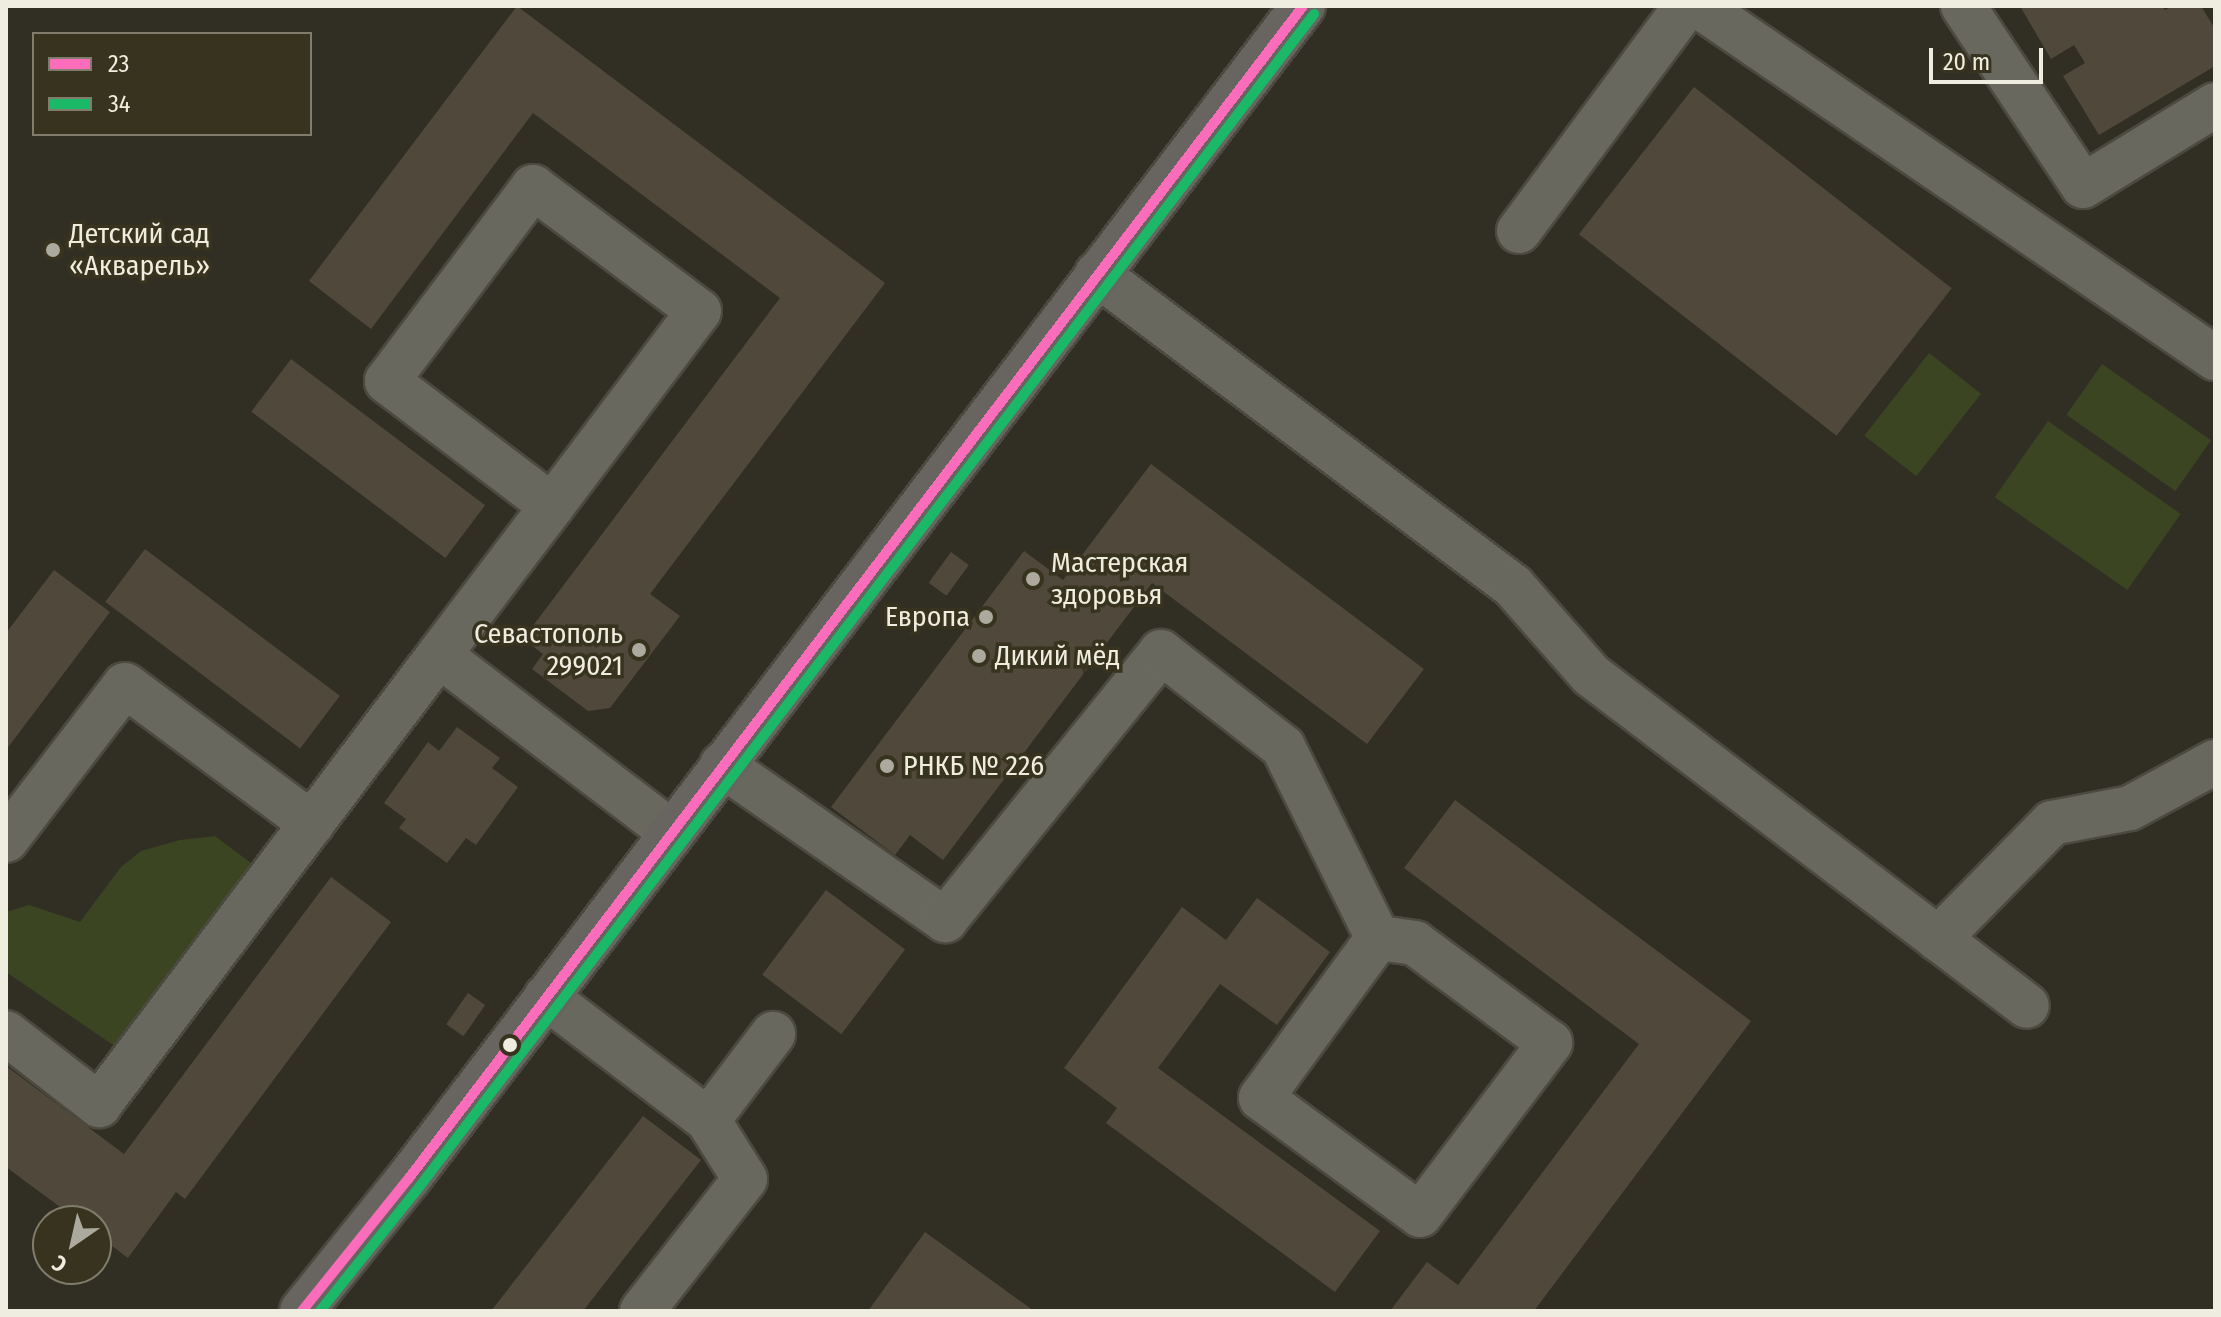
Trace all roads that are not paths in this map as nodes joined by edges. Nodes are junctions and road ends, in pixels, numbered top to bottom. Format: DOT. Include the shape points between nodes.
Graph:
graph roads {
  1 [pos="1303,6"];
  2 [pos="1686,6"];
  3 [pos="1699,6"];
  4 [pos="1963,6"];
  5 [pos="2215,105"];
  6 [pos="1519,231"];
  7 [pos="1097,274"];
  8 [pos="2215,358"];
  9 [pos="552,506"];
  10 [pos="439,655"];
  11 [pos="2215,762"];
  12 [pos="722,765"];
  13 [pos="312,824"];
  14 [pos="671,832"];
  15 [pos="6,840"];
  16 [pos="1378,938"];
  17 [pos="1938,939"];
  18 [pos="546,997"];
  19 [pos="2027,1006"];
  20 [pos="6,1033"];
  21 [pos="773,1034"];
  22 [pos="708,1120"];
  23 [pos="302,1311"];
  24 [pos="642,1311"];
  1 -- 7 [label="main road"];
  2 -- 6 [label="lane"];
  3 -- 8 [label="lane"];
  4 -- 5 [label="lane" via="2083,186"];
  7 -- 12 [label="main road"];
  7 -- 17 [label="lane" via="1513,586 1591,675"];
  9 -- 9 [label="lane" via="699,311 533,187 387,381"];
  9 -- 10 [label="lane"];
  10 -- 13 [label="lane"];
  10 -- 14 [label="lane"];
  11 -- 17 [label="lane" via="2130,808 2052,823"];
  12 -- 14 [label="main road"];
  12 -- 16 [label="lane" via="945,920 1161,652 1283,747"];
  13 -- 15 [label="lane" via="125,685"];
  13 -- 20 [label="lane" via="99,1105"];
  14 -- 18 [label="main road"];
  16 -- 16 [label="lane" via="1261,1098 1420,1215 1550,1043 1415,943"];
  17 -- 19 [label="lane"];
  18 -- 22 [label="lane"];
  18 -- 23 [label="main road"];
  21 -- 22 [label="lane"];
  22 -- 24 [label="lane" via="745,1179"];
}
